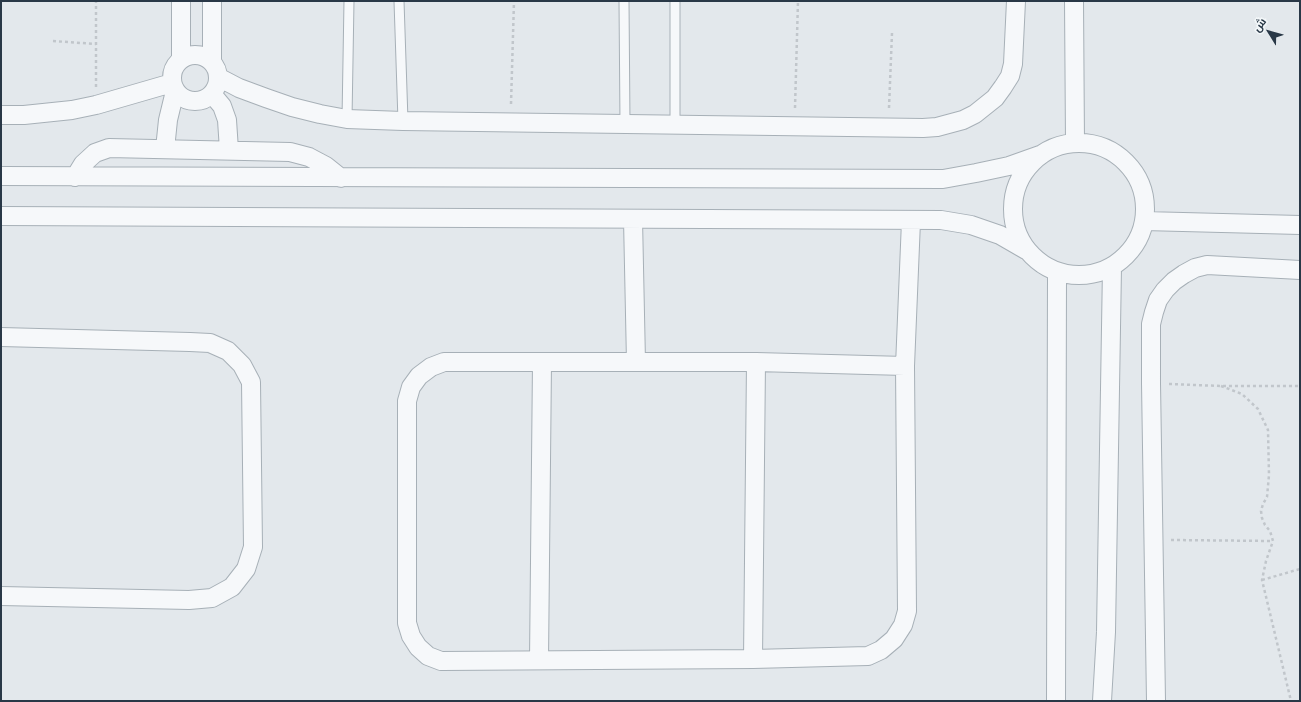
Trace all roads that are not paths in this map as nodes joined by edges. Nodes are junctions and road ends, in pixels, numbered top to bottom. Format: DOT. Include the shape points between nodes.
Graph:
graph roads {
  1 [pos="181,1"];
  2 [pos="212,1"];
  3 [pos="348,1"];
  4 [pos="399,1"];
  5 [pos="624,1"];
  6 [pos="676,1"];
  7 [pos="1016,1"];
  8 [pos="1074,1"];
  9 [pos="181,58"];
  10 [pos="215,69"];
  11 [pos="173,87"];
  12 [pos="212,94"];
  13 [pos="1,115"];
  14 [pos="347,119"];
  15 [pos="404,121"];
  16 [pos="624,124"];
  17 [pos="675,125"];
  18 [pos="1075,143"];
  19 [pos="165,149"];
  20 [pos="229,150"];
  21 [pos="1040,155"];
  22 [pos="1,176"];
  23 [pos="75,177"];
  24 [pos="341,178"];
  25 [pos="1,216"];
  26 [pos="633,219"];
  27 [pos="911,221"];
  28 [pos="1144,221"];
  29 [pos="1300,225"];
  30 [pos="1026,250"];
  31 [pos="1112,266"];
  32 [pos="1300,270"];
  33 [pos="1057,272"];
  34 [pos="1,337"];
  35 [pos="542,362"];
  36 [pos="636,362"];
  37 [pos="756,362"];
  38 [pos="905,366"];
  39 [pos="1,596"];
  40 [pos="539,660"];
  41 [pos="753,660"];
  42 [pos="1056,701"];
  43 [pos="1102,701"];
  44 [pos="1156,701"];
  1 -- 9 [label="street"];
  2 -- 10 [label="street"];
  3 -- 14 [label="lane"];
  4 -- 15 [label="lane"];
  5 -- 16 [label="lane"];
  6 -- 17 [label="lane"];
  7 -- 17 [label="street" via="1013,64 1010,76 995,98 963,120 923,128"];
  8 -- 18 [label="street"];
  9 -- 10 [label="street" via="197,54 205,56"];
  9 -- 11 [label="street" via="171,76"];
  10 -- 12 [label="street" via="218,83"];
  10 -- 14 [label="street" via="246,90 286,105"];
  11 -- 12 [label="street" via="181,97 189,101 206,99"];
  11 -- 13 [label="street" via="48,114"];
  11 -- 19 [label="street"];
  12 -- 20 [label="street" via="222,106 227,120"];
  14 -- 15 [label="street"];
  15 -- 16 [label="street"];
  16 -- 17 [label="street"];
  18 -- 21 [label="street" via="1051,149"];
  18 -- 28 [label="street" via="1094,144 1112,152 1128,164 1139,180 1143,194"];
  19 -- 20 [label="street"];
  19 -- 23 [label="street" via="109,148 95,153 82,164"];
  20 -- 24 [label="street" via="290,152 326,166"];
  21 -- 24 [label="street" via="1009,166 943,179"];
  21 -- 30 [label="street" via="1027,168 1018,183 1013,200 1014,224"];
  22 -- 23 [label="street"];
  23 -- 24 [label="street"];
  25 -- 26 [label="street"];
  26 -- 27 [label="street"];
  26 -- 36 [label="street"];
  27 -- 30 [label="street" via="941,220 971,225 1000,235"];
  27 -- 38 [label="street"];
  28 -- 29 [label="street"];
  28 -- 31 [label="street" via="1138,239 1127,255"];
  30 -- 33 [label="street" via="1040,264"];
  31 -- 33 [label="street" via="1095,274 1076,276"];
  31 -- 43 [label="street" via="1106,624"];
  32 -- 44 [label="street" via="1207,265 1195,268 1174,281 1158,300 1151,324"];
  33 -- 42 [label="street"];
  34 -- 39 [label="street" via="210,343 228,351 242,365 251,382 253,547 246,569 232,587 212,598 189,600"];
  35 -- 36 [label="street"];
  35 -- 40 [label="street"];
  35 -- 40 [label="street" via="444,362 419,376 411,387 407,402 407,623 411,636 428,656 441,661"];
  36 -- 37 [label="street"];
  37 -- 38 [label="street"];
  37 -- 41 [label="street"];
  38 -- 41 [label="street" via="907,611 903,625 894,639 881,650 868,656"];
  40 -- 41 [label="street"];
}
